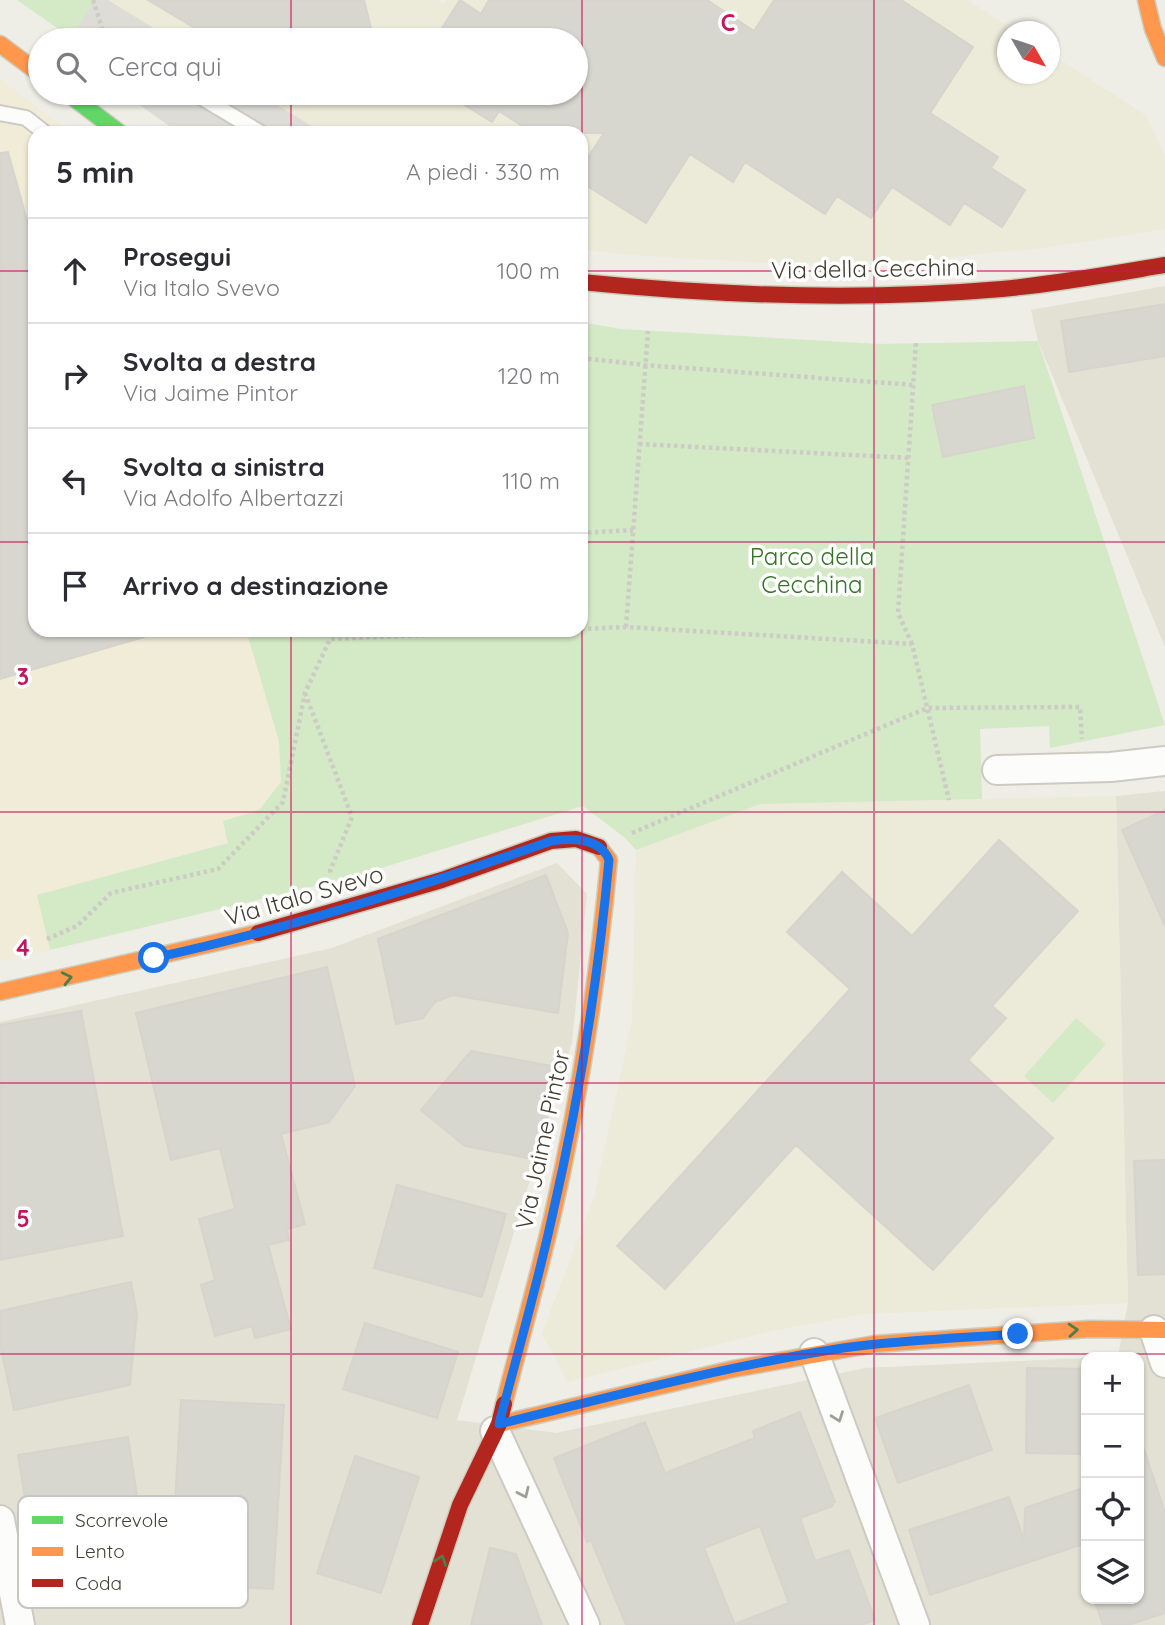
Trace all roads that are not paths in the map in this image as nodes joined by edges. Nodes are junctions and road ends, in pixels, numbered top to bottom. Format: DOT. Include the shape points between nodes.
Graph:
graph roads {
  1 [pos="1147,0"];
  2 [pos="1165,21"];
  3 [pos="0,44"];
  4 [pos="1165,58"];
  5 [pos="28,65"];
  6 [pos="82,105"];
  7 [pos="214,105"];
  8 [pos="0,113"];
  9 [pos="37,126"];
  10 [pos="111,126"];
  11 [pos="249,126"];
  12 [pos="1165,265"];
  13 [pos="588,283"];
  14 [pos="1165,761"];
  15 [pos="997,770"];
  16 [pos="607,856"];
  17 [pos="0,992"];
  18 [pos="1159,1330"];
  19 [pos="814,1353"];
  20 [pos="1165,1363"];
  21 [pos="497,1427"];
  22 [pos="0,1520"];
  23 [pos="20,1625"];
  24 [pos="420,1625"];
  25 [pos="585,1625"];
  26 [pos="915,1625"];
  1 -- 2 [label="street"];
  1 -- 4 [label="street"];
  3 -- 5 [label="street"];
  6 -- 10 [label="street"];
  7 -- 11 [label="lane"];
  8 -- 9 [label="lane" via="26,118"];
  12 -- 13 [label="street, Via della Cecchina" via="1029,286 900,295 779,295"];
  14 -- 15 [label="street"];
  17 -- 16 [label="street, Via Italo Svevo, one-way" via="231,941 442,880 551,841 585,841"];
  16 -- 21 [label="street, Via Jaime Pintor" via="602,940 584,1056 552,1217"];
  19 -- 18 [label="street, one-way" via="1012,1334"];
  18 -- 20 [label="street"];
  19 -- 21 [label="street" via="666,1383"];
  19 -- 26 [label="street, one-way"];
  24 -- 21 [label="street, Via Jaime Pintor, one-way" via="460,1505"];
  21 -- 25 [label="street, one-way"];
  22 -- 23 [label="street"];
}
